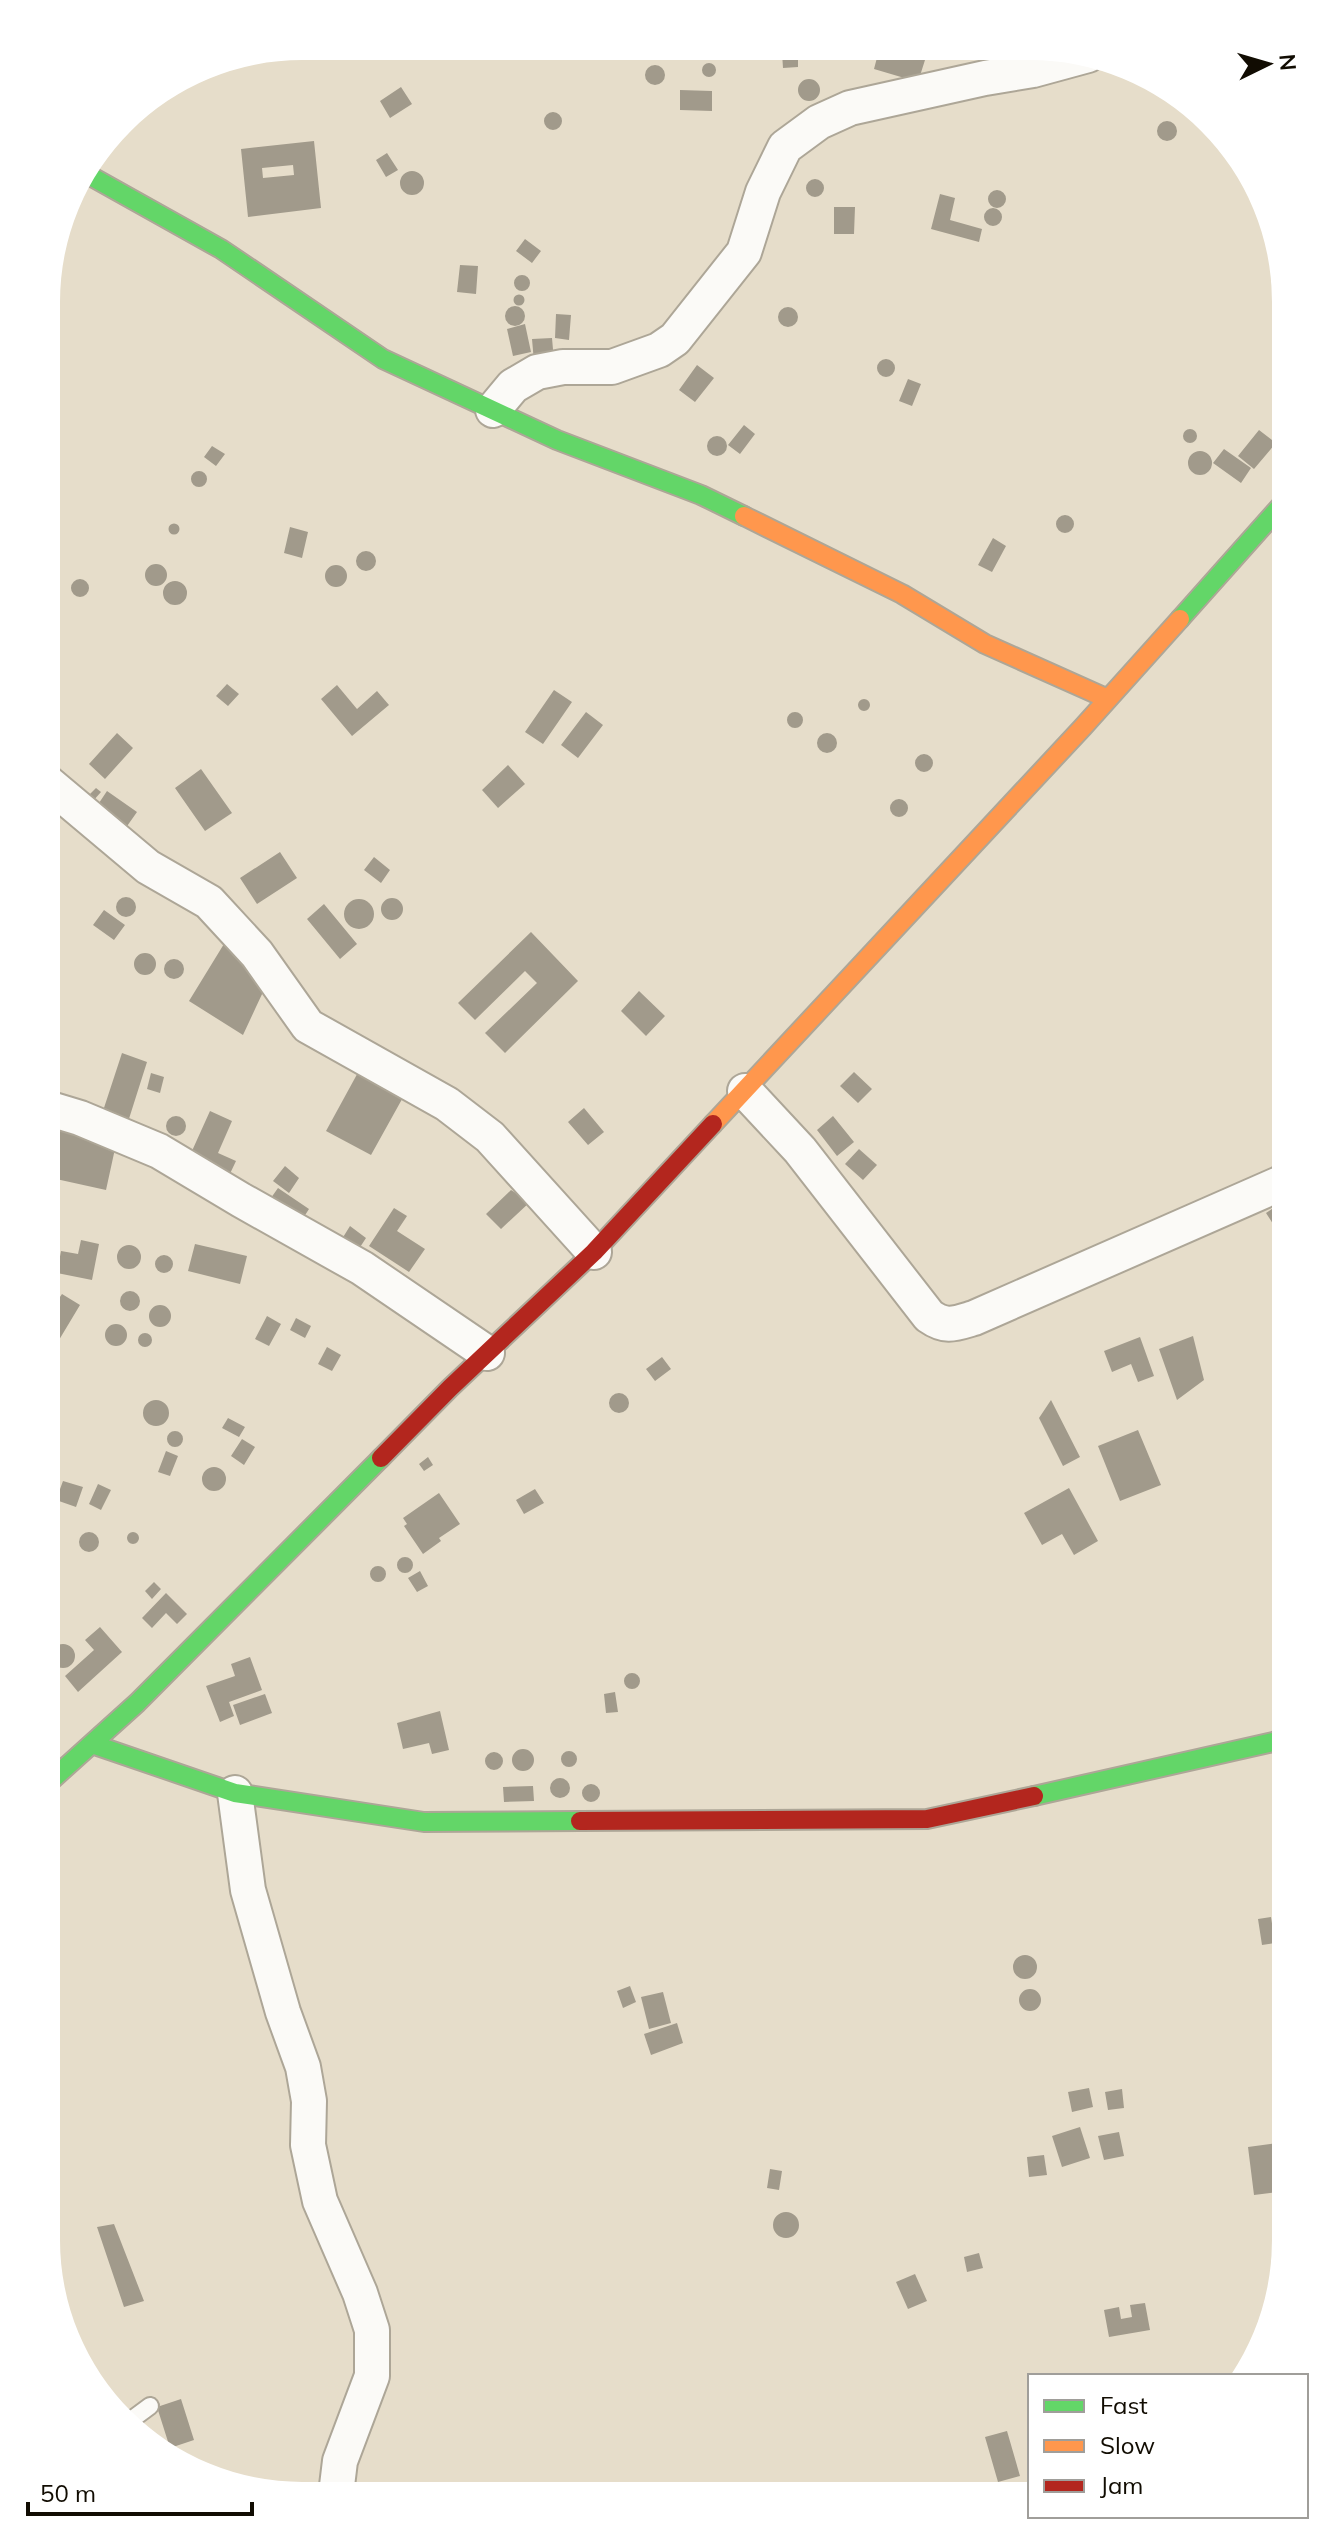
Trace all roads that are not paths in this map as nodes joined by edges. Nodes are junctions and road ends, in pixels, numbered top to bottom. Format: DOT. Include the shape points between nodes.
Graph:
graph roads {
  1 [pos="1059,63"];
  2 [pos="94,178"];
  3 [pos="493,410"];
  4 [pos="1272,516"];
  5 [pos="1108,699"];
  6 [pos="60,793"];
  7 [pos="745,1091"];
  8 [pos="60,1112"];
  9 [pos="1272,1187"];
  10 [pos="594,1252"];
  11 [pos="487,1353"];
  12 [pos="1271,1743"];
  13 [pos="92,1744"];
  14 [pos="60,1773"];
  15 [pos="235,1793"];
  16 [pos="150,2406"];
  17 [pos="137,2416"];
  18 [pos="337,2482"];
  1 -- 3 [label="street" via="850,108 819,122 785,147 763,192 744,252 675,339 612,367 537,372 513,386"];
  2 -- 3 [label="street" via="221,249 383,359"];
  3 -- 5 [label="street" via="701,495 902,594 985,644"];
  4 -- 5 [label="street"];
  5 -- 7 [label="street"];
  6 -- 10 [label="street" via="148,867 209,902 257,954 308,1026 447,1104 490,1137"];
  7 -- 9 [label="street" via="800,1150 940,1324 974,1318"];
  7 -- 10 [label="street"];
  8 -- 11 [label="street" via="159,1151 362,1268"];
  10 -- 11 [label="street"];
  11 -- 13 [label="street"];
  12 -- 15 [label="street" via="927,1819 424,1822"];
  13 -- 14 [label="street"];
  13 -- 15 [label="street"];
  15 -- 18 [label="street" via="248,1890 303,2067 308,2145 320,2201 372,2330 372,2376 340,2461"];
  16 -- 17 [label="lane"];
}
